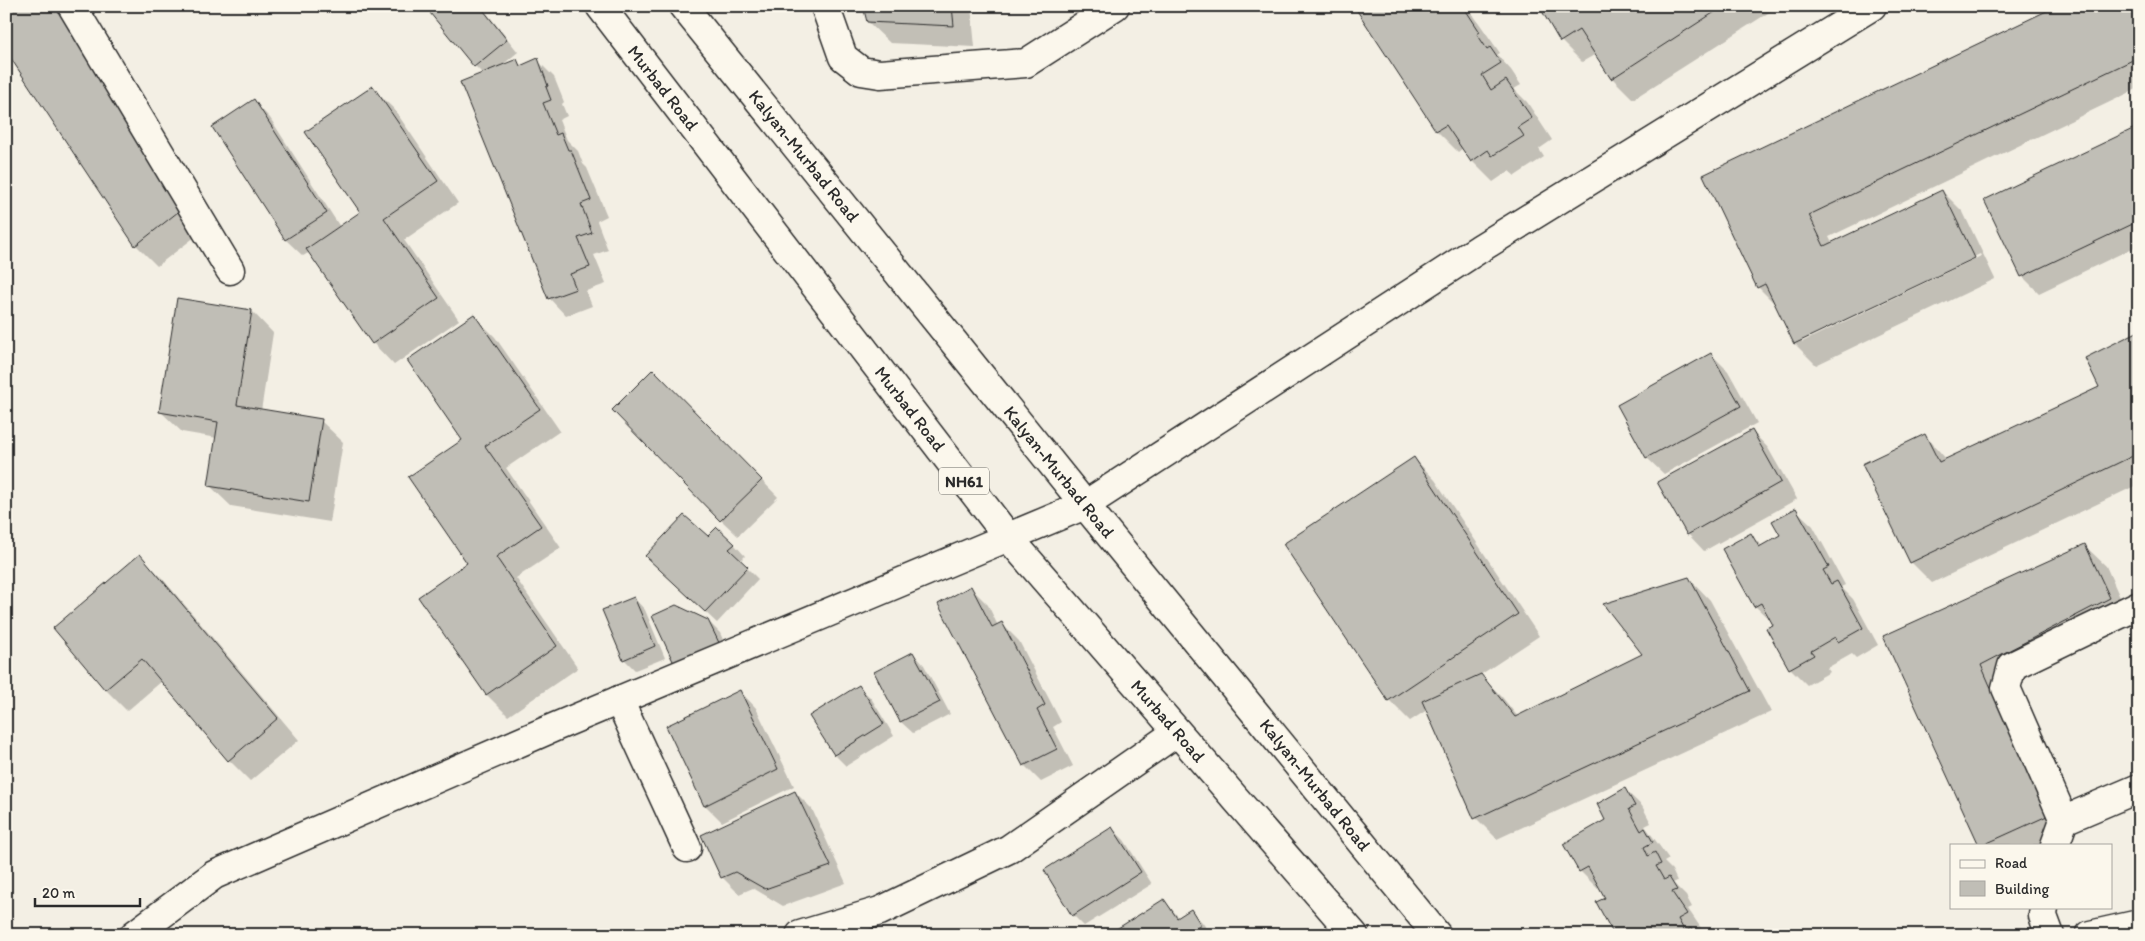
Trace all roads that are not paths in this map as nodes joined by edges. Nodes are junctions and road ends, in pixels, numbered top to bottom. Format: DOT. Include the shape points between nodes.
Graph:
graph roads {
  1 [pos="72,6"];
  2 [pos="600,6"];
  3 [pos="684,6"];
  4 [pos="825,6"];
  5 [pos="1116,6"];
  6 [pos="1872,6"];
  7 [pos="230,270"];
  8 [pos="1085,505"];
  9 [pos="1008,537"];
  10 [pos="2139,605"];
  11 [pos="619,700"];
  12 [pos="1177,732"];
  13 [pos="2139,788"];
  14 [pos="2060,832"];
  15 [pos="687,848"];
  16 [pos="2044,908"];
  17 [pos="2139,924"];
  18 [pos="134,935"];
  19 [pos="800,935"];
  20 [pos="1354,935"];
  21 [pos="1437,935"];
  22 [pos="2050,935"];
  23 [pos="2090,935"];
  1 -- 7 [label="main road"];
  2 -- 9 [label="main road, Murbad Road / NH61"];
  3 -- 8 [label="main road, Kalyan-Murbad Road"];
  4 -- 5 [label="main road" via="843,57 861,71 880,74 1026,63"];
  6 -- 8 [label="main road" via="1479,249"];
  8 -- 9 [label="main road"];
  8 -- 21 [label="main road, Kalyan-Murbad Road"];
  9 -- 11 [label="main road"];
  9 -- 12 [label="main road, Murbad Road / NH61"];
  10 -- 14 [label="main road" via="2012,666 2006,688"];
  11 -- 15 [label="main road"];
  11 -- 18 [label="main road" via="214,875"];
  12 -- 19 [label="main road" via="1009,849 880,911"];
  12 -- 20 [label="main road, Murbad Road / NH61"];
  13 -- 14 [label="main road"];
  16 -- 22 [label="main road" via="2043,916"];
  17 -- 23 [label="main road"];
}
